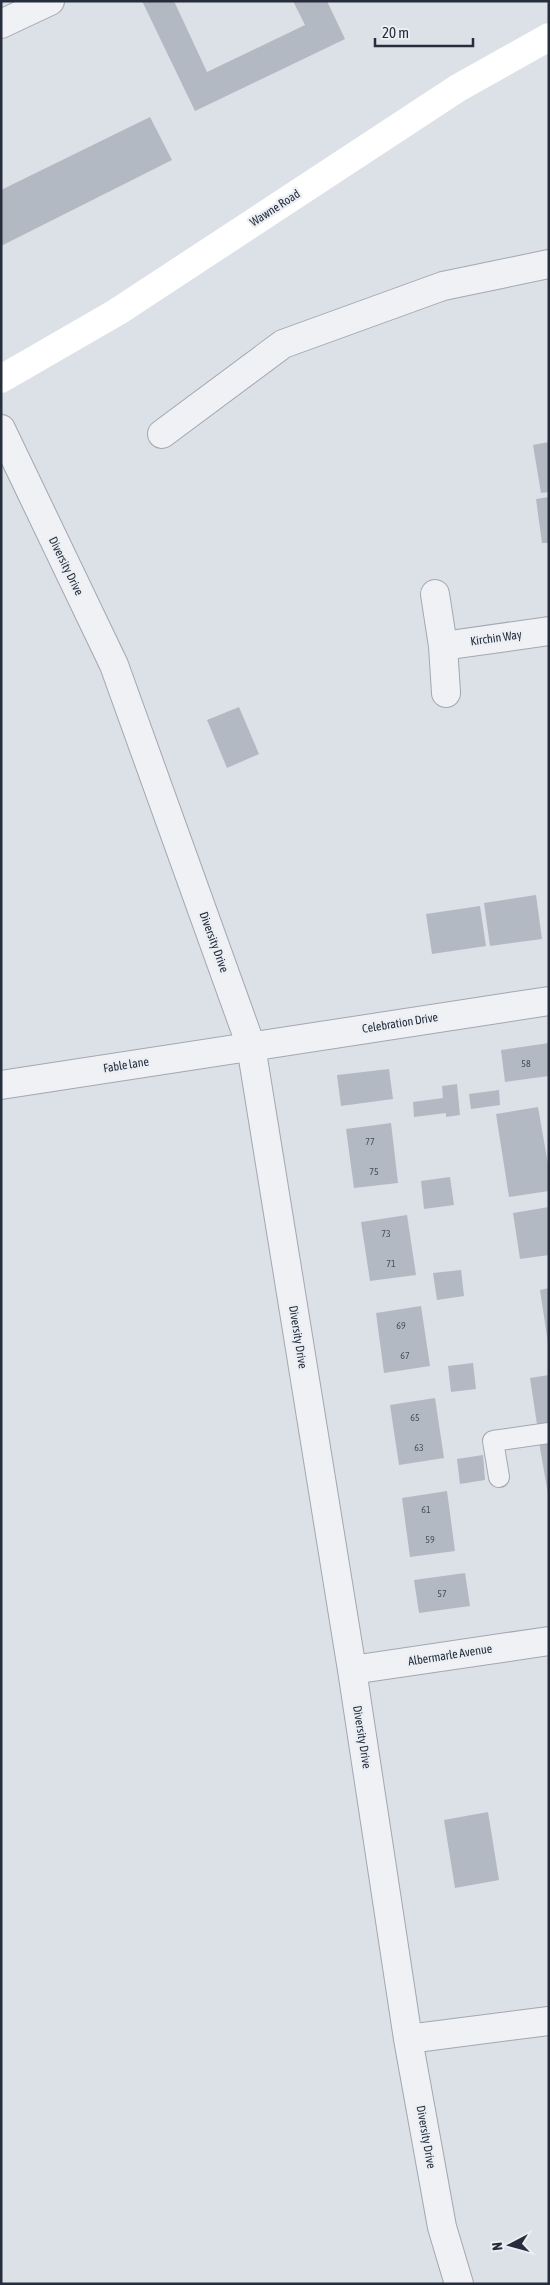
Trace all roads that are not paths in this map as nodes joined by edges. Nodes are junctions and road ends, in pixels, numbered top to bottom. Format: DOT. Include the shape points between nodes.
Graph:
graph roads {
  1 [pos="50,1"];
  2 [pos="1,24"];
  3 [pos="548,40"];
  4 [pos="549,264"];
  5 [pos="1,379"];
  6 [pos="1,430"];
  7 [pos="162,434"];
  8 [pos="435,594"];
  9 [pos="549,631"];
  10 [pos="443,646"];
  11 [pos="446,693"];
  12 [pos="549,1001"];
  13 [pos="252,1046"];
  14 [pos="1,1085"];
  15 [pos="549,1433"];
  16 [pos="499,1477"];
  17 [pos="549,1641"];
  18 [pos="352,1670"];
  19 [pos="549,2021"];
  20 [pos="408,2039"];
  21 [pos="459,2284"];
  1 -- 2 [label="street"];
  3 -- 5 [label="street, Wawne Road" via="458,88 117,312"];
  4 -- 7 [label="street" via="443,286 283,344"];
  6 -- 13 [label="street, Diversity Drive" via="114,665"];
  8 -- 10 [label="street"];
  9 -- 10 [label="street, Kirchin Way"];
  10 -- 11 [label="street"];
  12 -- 13 [label="street, Celebration Drive"];
  13 -- 14 [label="street, Fable lane"];
  13 -- 18 [label="street, Diversity Drive"];
  15 -- 16 [label="lane" via="493,1441"];
  17 -- 18 [label="street, Albermarle Avenue"];
  18 -- 20 [label="street, Diversity Drive"];
  19 -- 20 [label="street"];
  20 -- 21 [label="street, Diversity Drive" via="442,2226"];
}
